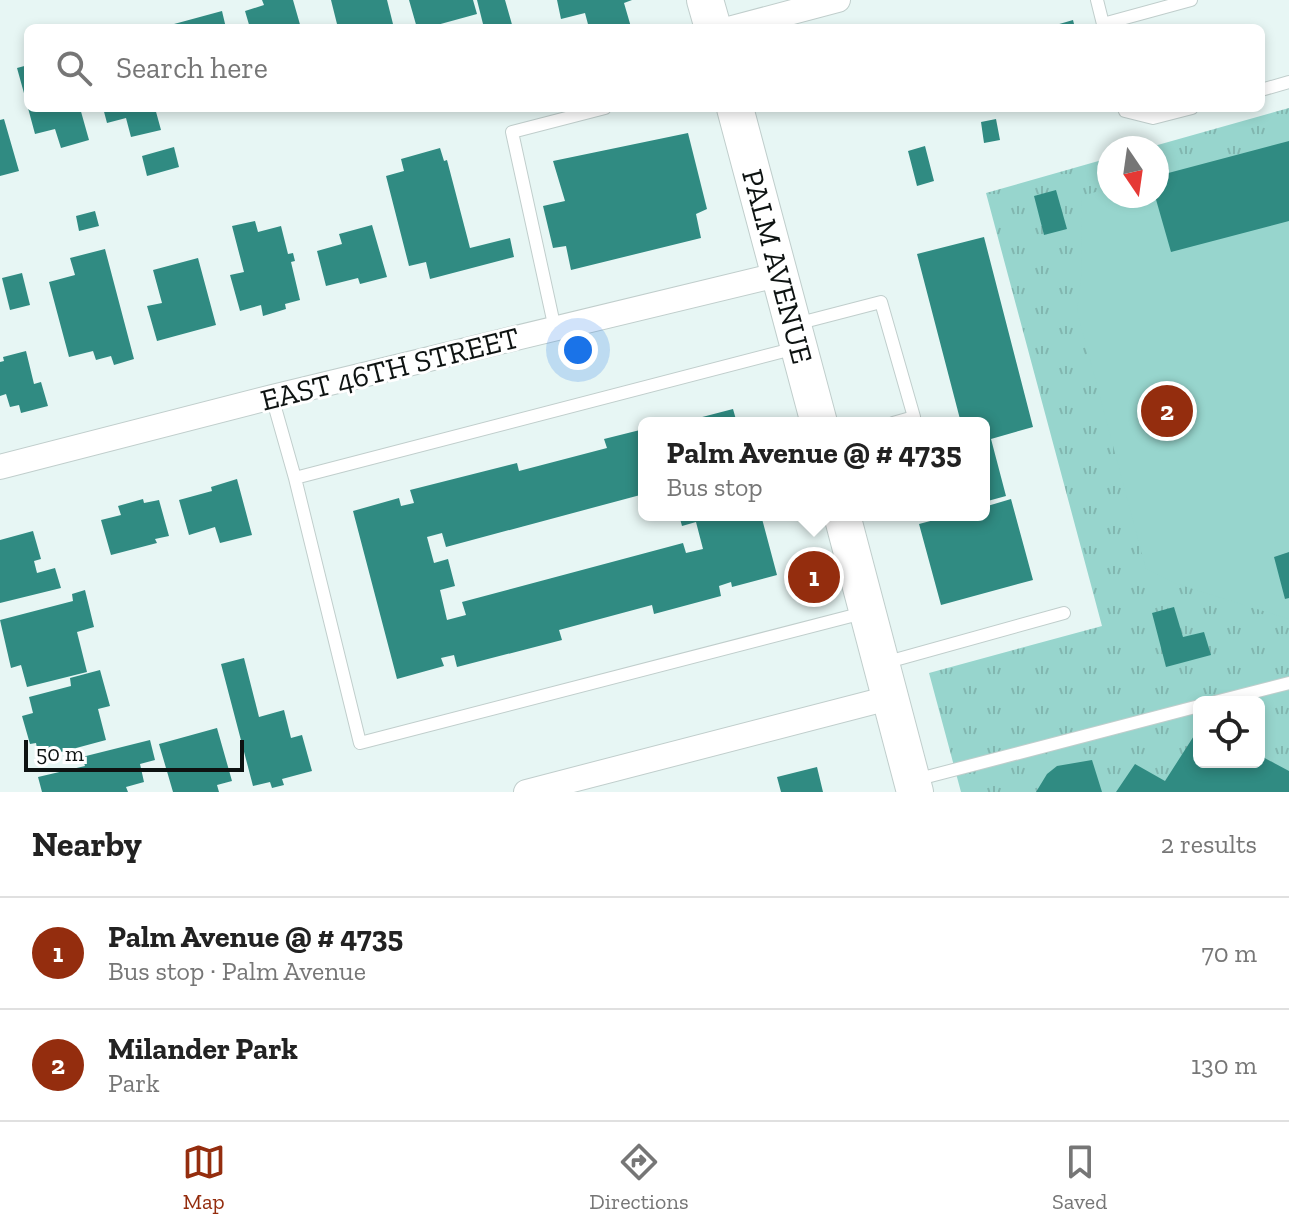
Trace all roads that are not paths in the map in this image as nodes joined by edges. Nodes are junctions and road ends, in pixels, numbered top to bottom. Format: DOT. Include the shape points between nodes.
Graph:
graph roads {
  1 [pos="705,0"];
  2 [pos="838,0"];
  3 [pos="1097,0"];
  4 [pos="1191,0"];
  5 [pos="712,24"];
  6 [pos="747,24"];
  7 [pos="1103,24"];
  8 [pos="1110,24"];
  9 [pos="1289,82"];
  10 [pos="1265,89"];
  11 [pos="590,112"];
  12 [pos="736,112"];
  13 [pos="1129,112"];
  14 [pos="1176,112"];
  15 [pos="781,274"];
  16 [pos="555,329"];
  17 [pos="797,336"];
  18 [pos="272,397"];
  19 [pos="817,417"];
  20 [pos="914,417"];
  21 [pos="0,467"];
  22 [pos="295,478"];
  23 [pos="843,521"];
  24 [pos="866,612"];
  25 [pos="1064,613"];
  26 [pos="885,681"];
  27 [pos="1289,683"];
  28 [pos="1238,696"];
  29 [pos="1193,708"];
  30 [pos="914,786"];
  31 [pos="526,792"];
  1 -- 5 [label="main road"];
  2 -- 6 [label="street"];
  3 -- 7 [label="lane"];
  4 -- 8 [label="lane"];
  9 -- 10 [label="lane"];
  11 -- 16 [label="lane" via="512,132"];
  12 -- 15 [label="main road, PALM AVENUE"];
  13 -- 14 [label="lane" via="1153,118"];
  15 -- 16 [label="street, EAST 46TH STREET"];
  15 -- 17 [label="main road, PALM AVENUE"];
  16 -- 18 [label="street, EAST 46TH STREET"];
  17 -- 19 [label="main road, PALM AVENUE"];
  17 -- 20 [label="lane" via="881,302"];
  17 -- 22 [label="lane" via="755,359"];
  18 -- 21 [label="street, EAST 46TH STREET"];
  18 -- 22 [label="lane"];
  22 -- 24 [label="lane" via="360,743"];
  23 -- 24 [label="main road"];
  24 -- 26 [label="main road"];
  25 -- 26 [label="lane"];
  26 -- 30 [label="main road"];
  26 -- 31 [label="street"];
  27 -- 28 [label="lane"];
  29 -- 30 [label="lane"];
}
